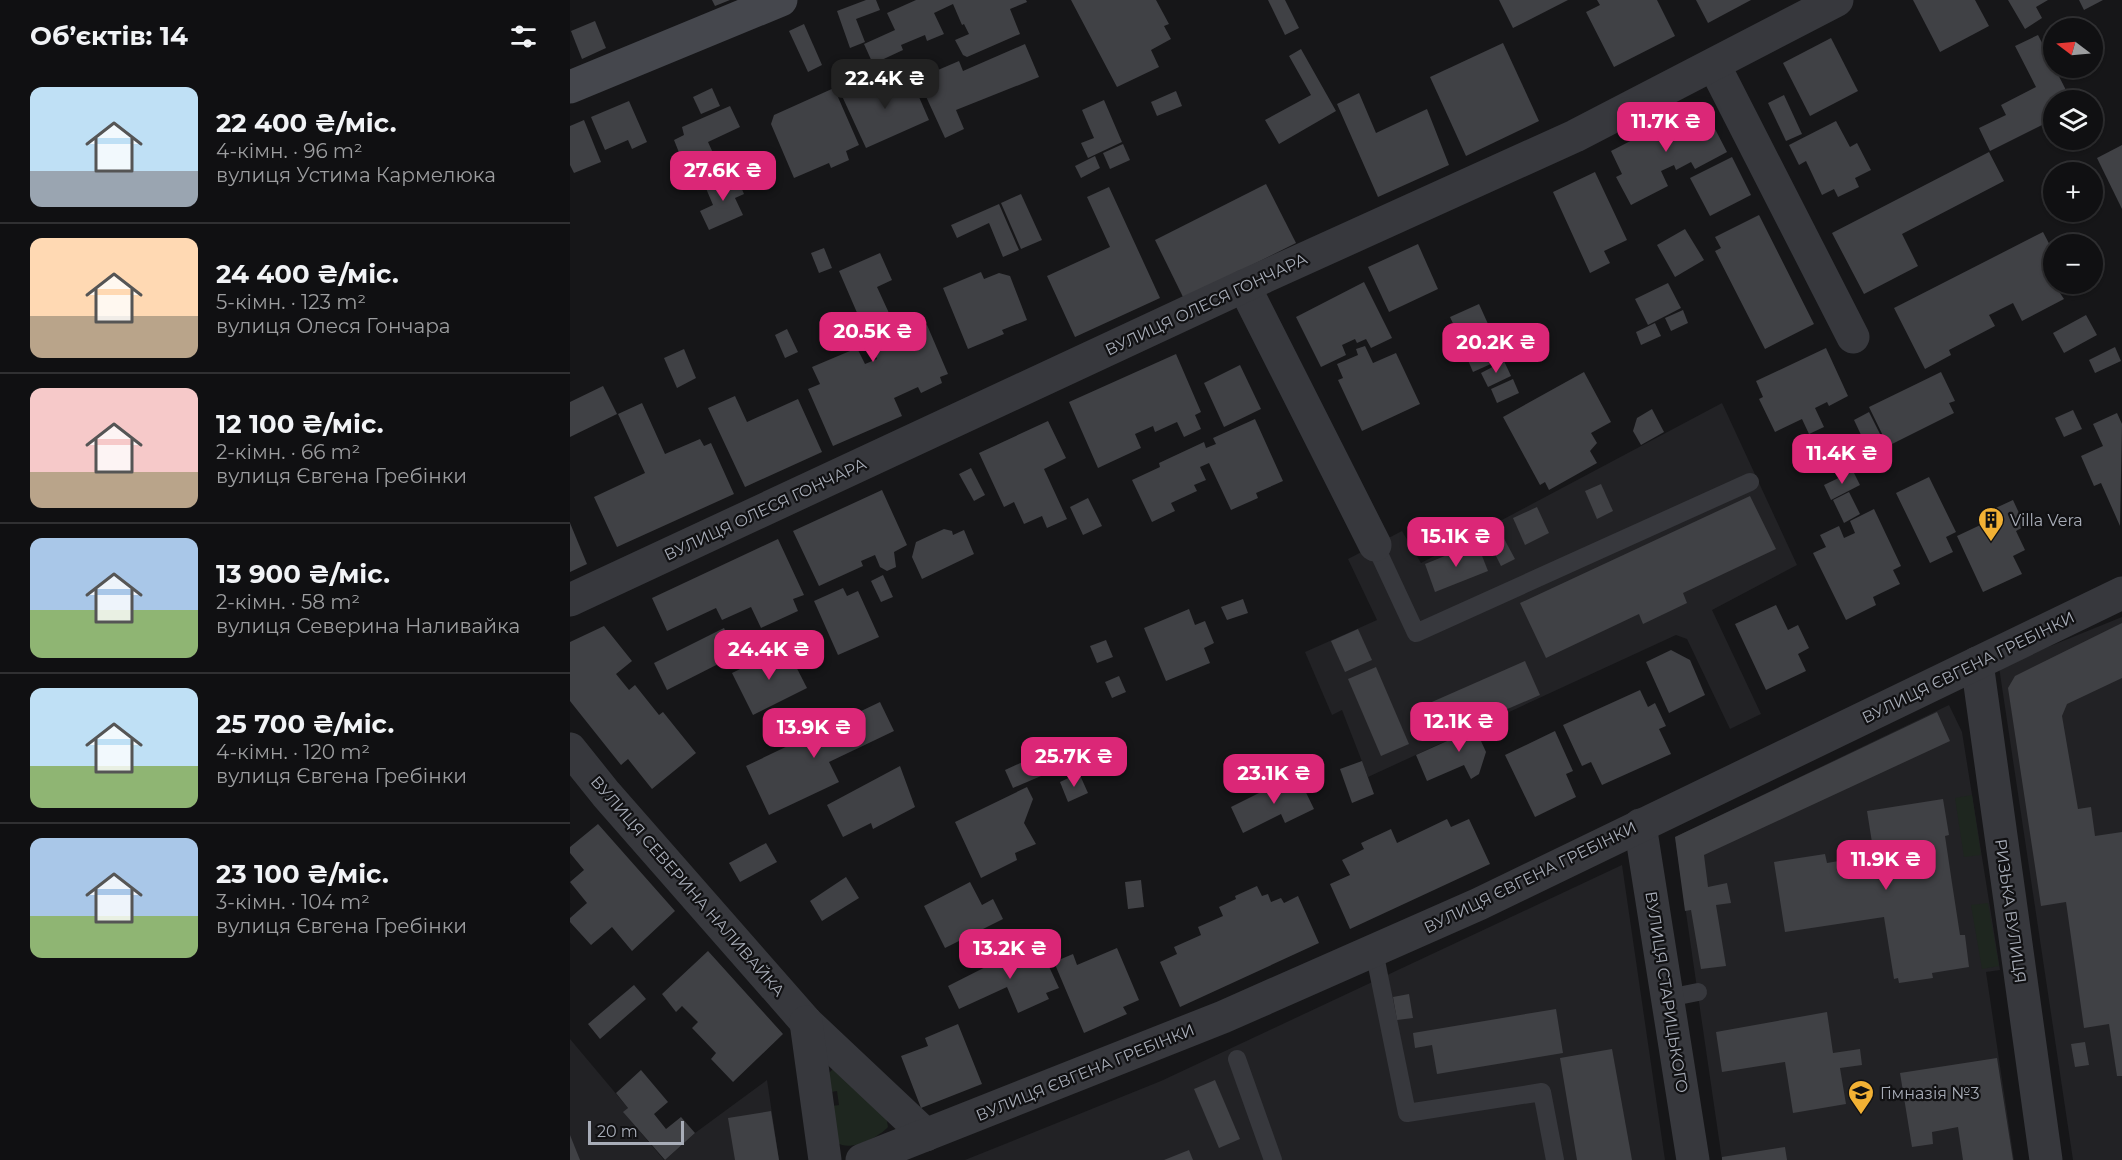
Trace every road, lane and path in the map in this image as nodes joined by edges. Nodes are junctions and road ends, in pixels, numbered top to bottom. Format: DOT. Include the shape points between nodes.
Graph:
graph roads {
  1 [pos="781,0"];
  2 [pos="1837,0"];
  3 [pos="732,9"];
  4 [pos="1714,65"];
  5 [pos="570,87"];
  6 [pos="1244,286"];
  7 [pos="1853,337"];
  8 [pos="1750,482"];
  9 [pos="1375,545"];
  10 [pos="2122,593"];
  11 [pos="570,600"];
  12 [pos="1977,663"];
  13 [pos="570,748"];
  14 [pos="1640,825"];
  15 [pos="1374,951"];
  16 [pos="806,1022"];
  17 [pos="1236,1059"];
  18 [pos="926,1135"];
  19 [pos="825,1160"];
  20 [pos="862,1160"];
  21 [pos="1273,1160"];
  22 [pos="1555,1160"];
  23 [pos="1694,1160"];
  24 [pos="2046,1160"];
  1 -- 3 [label="street"];
  2 -- 4 [label="street, ВУЛИЦЯ ОЛЕСЯ ГОНЧАРА"];
  3 -- 5 [label="street"];
  4 -- 6 [label="street, ВУЛИЦЯ ОЛЕСЯ ГОНЧАРА" via="1575,136"];
  4 -- 7 [label="street"];
  6 -- 9 [label="street"];
  6 -- 11 [label="street, ВУЛИЦЯ ОЛЕСЯ ГОНЧАРА"];
  8 -- 9 [label="lane" via="1416,633"];
  10 -- 12 [label="street, ВУЛИЦЯ ЄВГЕНА ГРЕБІНКИ"];
  12 -- 14 [label="street, ВУЛИЦЯ ЄВГЕНА ГРЕБІНКИ"];
  12 -- 24 [label="street, РИЗЬКА ВУЛИЦЯ"];
  13 -- 16 [label="street, ВУЛИЦЯ СЕВЕРИНА НАЛИВАЙКА"];
  14 -- 15 [label="street, ВУЛИЦЯ ЄВГЕНА ГРЕБІНКИ"];
  14 -- 23 [label="street, ВУЛИЦЯ СТАРИЦЬКОГО" via="1683,995"];
  15 -- 18 [label="street, ВУЛИЦЯ ЄВГЕНА ГРЕБІНКИ" via="1223,1017"];
  15 -- 22 [label="lane" via="1407,1113 1542,1092"];
  16 -- 18 [label="street, ВУЛИЦЯ СЕВЕРИНА НАЛИВАЙКА"];
  16 -- 19 [label="street"];
  17 -- 21 [label="lane"];
  18 -- 20 [label="street, ВУЛИЦЯ ЄВГЕНА ГРЕБІНКИ"];
}
